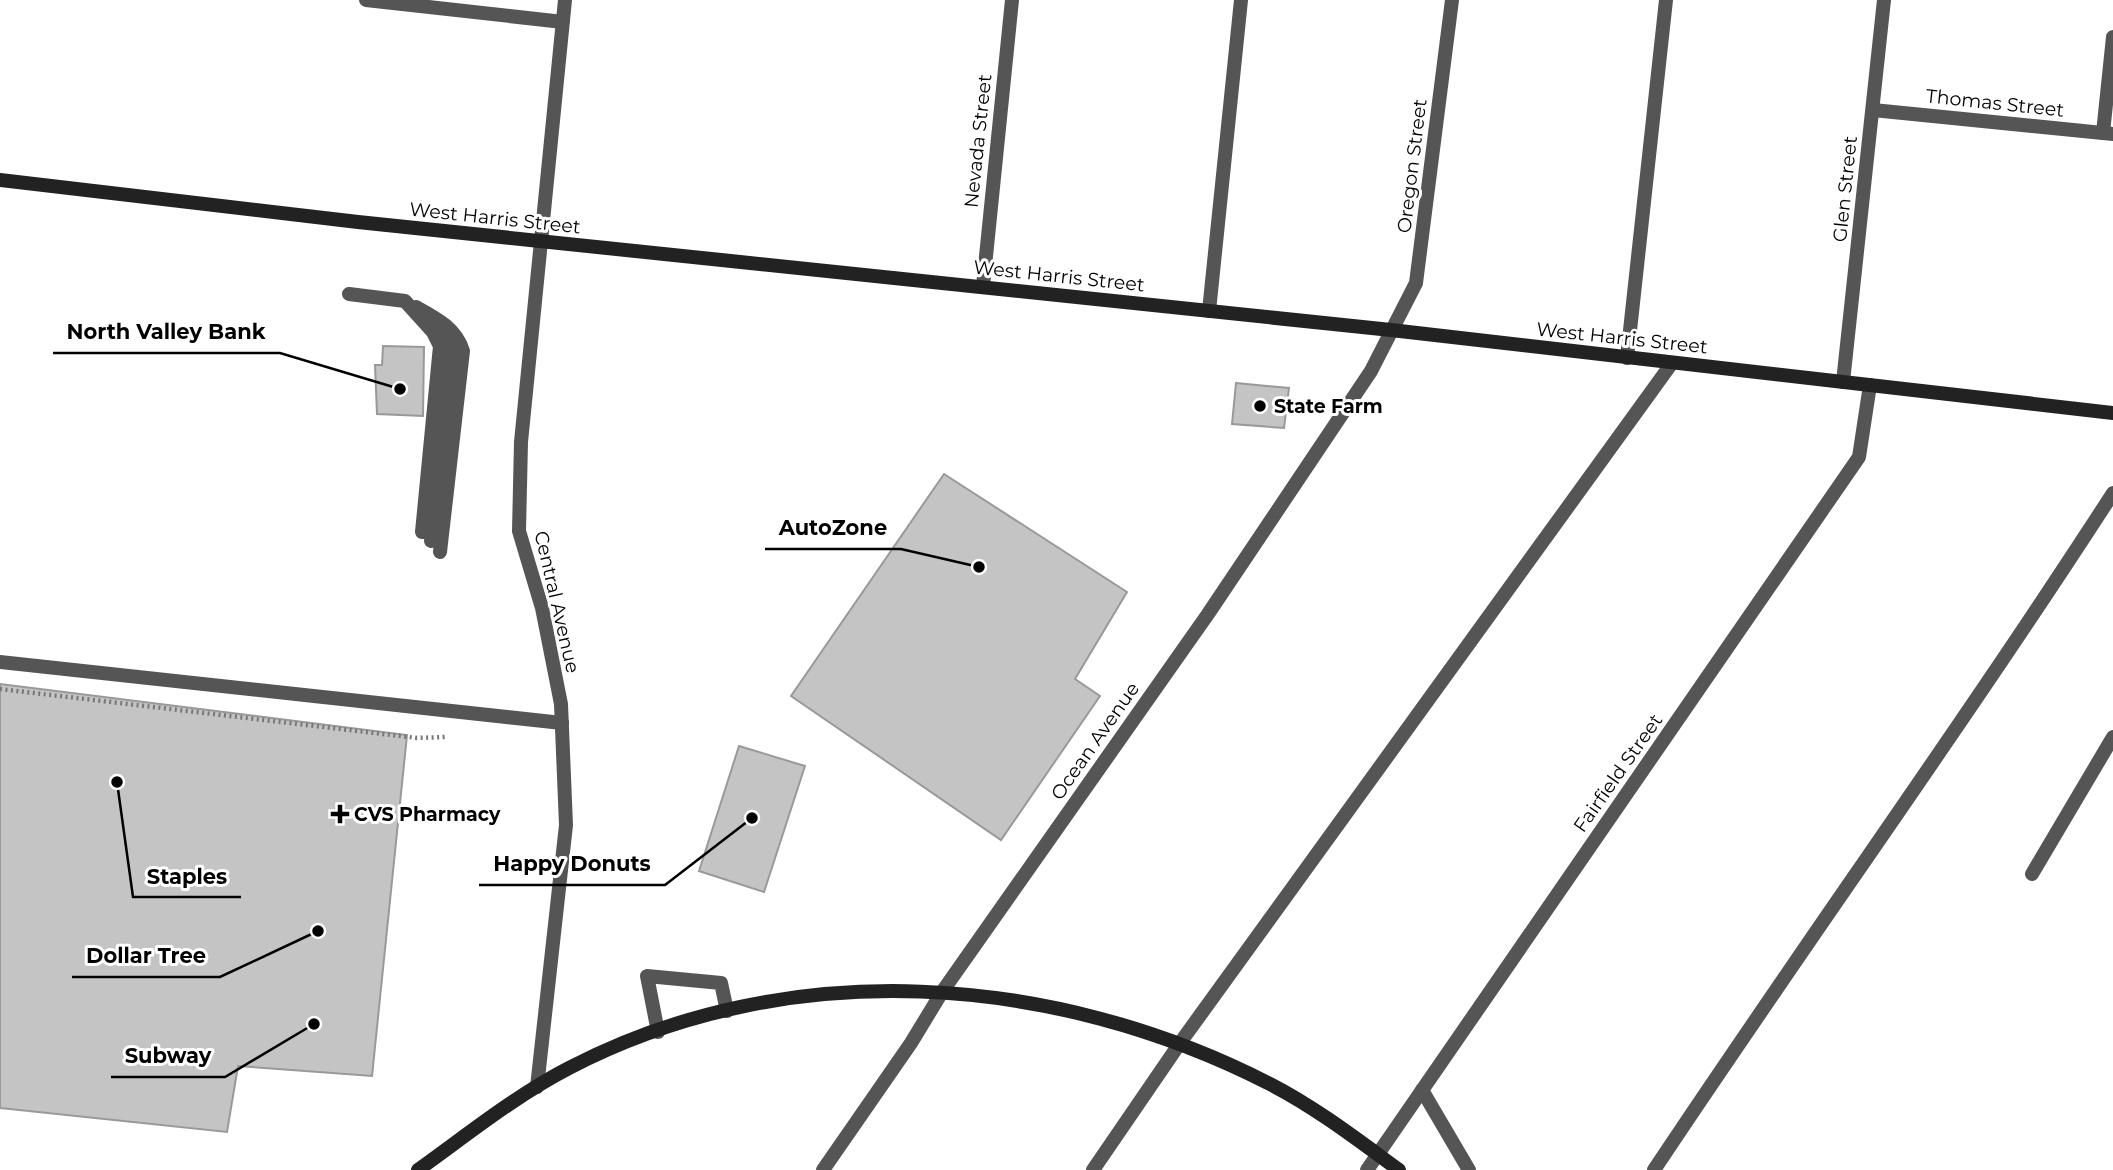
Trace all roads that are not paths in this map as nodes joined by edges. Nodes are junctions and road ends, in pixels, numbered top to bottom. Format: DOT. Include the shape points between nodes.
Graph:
graph roads {
  1 [pos="366,0"];
  2 [pos="565,0"];
  3 [pos="1012,0"];
  4 [pos="1241,0"];
  5 [pos="1452,0"];
  6 [pos="1666,0"];
  7 [pos="1884,0"];
  8 [pos="563,22"];
  9 [pos="2113,37"];
  10 [pos="1872,110"];
  11 [pos="2108,133"];
  12 [pos="0,180"];
  13 [pos="540,242"];
  14 [pos="983,286"];
  15 [pos="349,294"];
  16 [pos="405,301"];
  17 [pos="1209,311"];
  18 [pos="1391,330"];
  19 [pos="1627,358"];
  20 [pos="1672,363"];
  21 [pos="1843,382"];
  22 [pos="1870,385"];
  23 [pos="2113,413"];
  24 [pos="2113,493"];
  25 [pos="0,662"];
  26 [pos="562,723"];
  27 [pos="2113,737"];
  28 [pos="2032,874"];
  29 [pos="942,992"];
  30 [pos="727,1011"];
  31 [pos="658,1031"];
  32 [pos="1180,1043"];
  33 [pos="537,1087"];
  34 [pos="1422,1090"];
  35 [pos="1378,1154"];
  36 [pos="418,1170"];
  37 [pos="823,1170"];
  38 [pos="1093,1170"];
  39 [pos="1367,1170"];
  40 [pos="1399,1170"];
  41 [pos="1469,1170"];
  42 [pos="1654,1170"];
  1 -- 8 [label="street"];
  2 -- 8 [label="street, Central Avenue"];
  3 -- 14 [label="street, Nevada Street"];
  4 -- 17 [label="street"];
  5 -- 18 [label="street, Oregon Street" via="1416,284"];
  6 -- 19 [label="street"];
  7 -- 10 [label="street, Glen Street"];
  8 -- 13 [label="street, Central Avenue"];
  9 -- 11 [label="street"];
  10 -- 11 [label="street, Thomas Street"];
  10 -- 21 [label="street, Glen Street"];
  12 -- 13 [label="main road, West Harris Street"];
  13 -- 14 [label="main road, West Harris Street"];
  13 -- 26 [label="street, Central Avenue" via="521,442 519,531 542,608"];
  14 -- 17 [label="main road, West Harris Street"];
  15 -- 16 [label="street"];
  16 -- 16 [label="street" via="440,346 431,542 463,351 459,337 450,329"];
  17 -- 18 [label="main road, West Harris Street"];
  18 -- 19 [label="main road, West Harris Street"];
  18 -- 29 [label="street, Ocean Avenue" via="1371,371 1208,614"];
  19 -- 20 [label="main road, West Harris Street"];
  20 -- 21 [label="main road, West Harris Street"];
  20 -- 32 [label="street"];
  21 -- 22 [label="main road, West Harris Street"];
  22 -- 23 [label="main road, West Harris Street"];
  22 -- 34 [label="street, Fairfield Street" via="1859,457"];
  24 -- 42 [label="street"];
  25 -- 26 [label="street"];
  26 -- 33 [label="street, Central Avenue" via="566,825"];
  27 -- 28 [label="street"];
  29 -- 30 [label="main road" via="813,994"];
  29 -- 32 [label="main road" via="1083,1013"];
  29 -- 37 [label="street, Ocean Avenue"];
  30 -- 31 [label="main road"];
  30 -- 31 [label="street" via="721,983 647,976"];
  31 -- 33 [label="main road" via="603,1052"];
  32 -- 35 [label="main road" via="1272,1085"];
  32 -- 38 [label="street"];
  33 -- 36 [label="main road"];
  34 -- 35 [label="street, Fairfield Street"];
  34 -- 41 [label="street"];
  35 -- 39 [label="street, Fairfield Street"];
  35 -- 40 [label="main road"];
}
